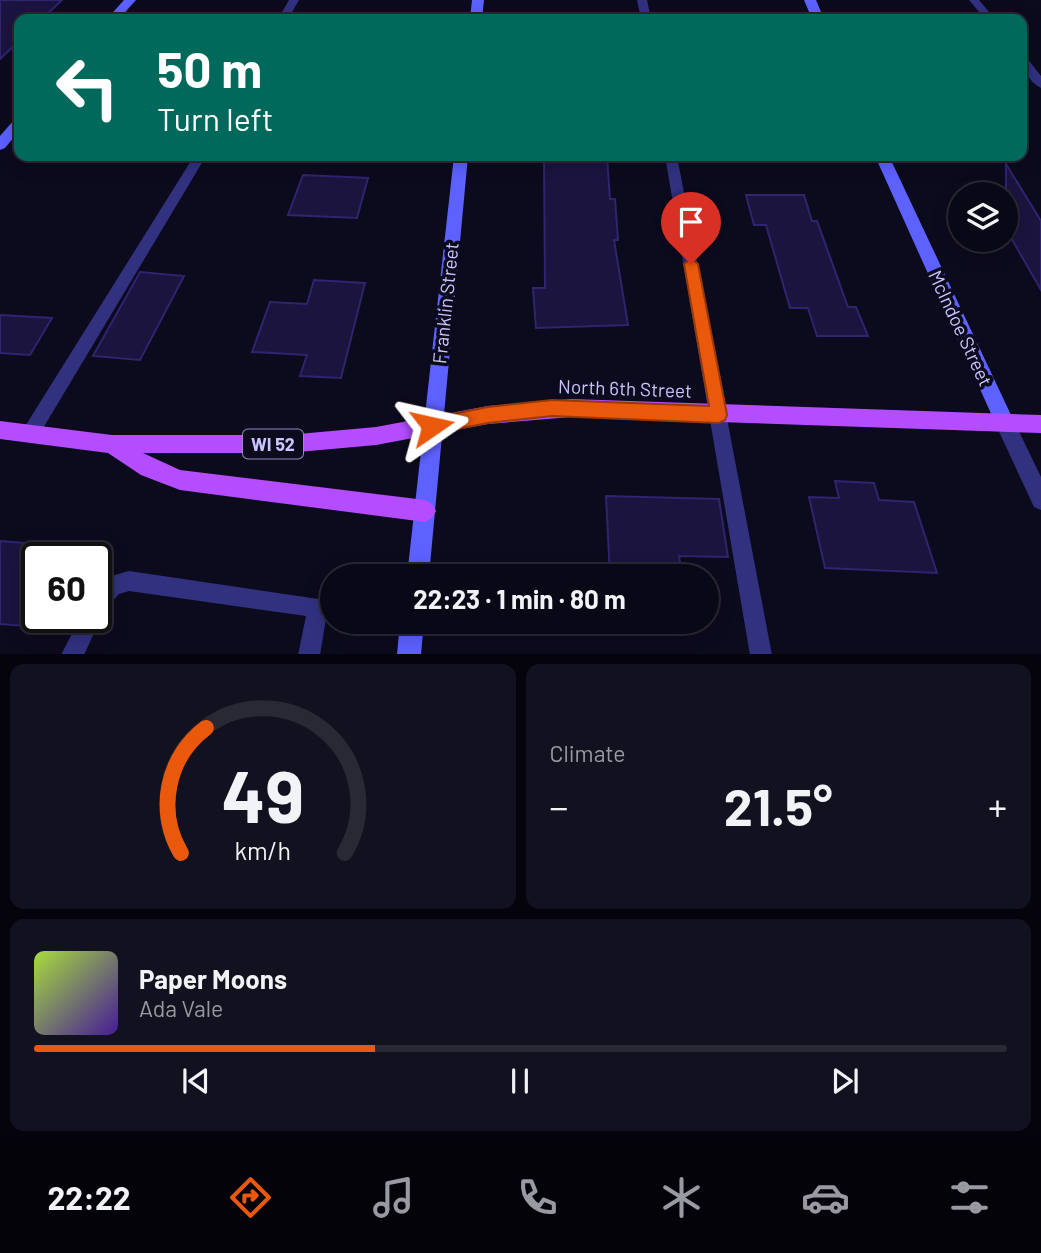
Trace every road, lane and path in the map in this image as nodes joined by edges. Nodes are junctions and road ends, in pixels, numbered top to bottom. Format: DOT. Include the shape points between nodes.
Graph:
graph roads {
  1 [pos="130,0"];
  2 [pos="974,0"];
  3 [pos="117,14"];
  4 [pos="986,14"];
  5 [pos="1027,66"];
  6 [pos="1041,84"];
  7 [pos="14,129"];
  8 [pos="0,145"];
  9 [pos="197,161"];
  10 [pos="460,161"];
  11 [pos="672,161"];
  12 [pos="883,161"];
  13 [pos="719,415"];
  14 [pos="1005,423"];
  15 [pos="1041,424"];
  16 [pos="432,426"];
  17 [pos="0,430"];
  18 [pos="30,433"];
  19 [pos="112,444"];
  20 [pos="1041,500"];
  21 [pos="425,511"];
  22 [pos="419,564"];
  23 [pos="112,586"];
  24 [pos="82,633"];
  25 [pos="411,634"];
  26 [pos="72,654"];
  27 [pos="309,654"];
  28 [pos="409,654"];
  29 [pos="761,654"];
  1 -- 3 [label="street"];
  2 -- 4 [label="lane"];
  5 -- 6 [label="lane"];
  7 -- 8 [label="street"];
  9 -- 18 [label="lane"];
  10 -- 16 [label="street, Franklin Street"];
  11 -- 13 [label="lane"];
  12 -- 14 [label="street, McIndoe Street"];
  13 -- 14 [label="main road, North 6th Street / WI 52"];
  13 -- 16 [label="main road, North 6th Street / WI 52" via="552,408"];
  13 -- 29 [label="lane"];
  14 -- 15 [label="main road, North 6th Street / WI 52"];
  14 -- 20 [label="street, McIndoe Street"];
  16 -- 19 [label="main road, North 6th Street / WI 52" via="287,444"];
  16 -- 21 [label="street, Franklin Street"];
  17 -- 18 [label="main road, North 6th Street / WI 52"];
  18 -- 19 [label="main road, North 6th Street / WI 52"];
  19 -- 21 [label="main road" via="148,468 180,480"];
  21 -- 22 [label="street, Franklin Street"];
  23 -- 27 [label="lane" via="129,581 318,607"];
  24 -- 26 [label="lane"];
  25 -- 28 [label="street"];
}
